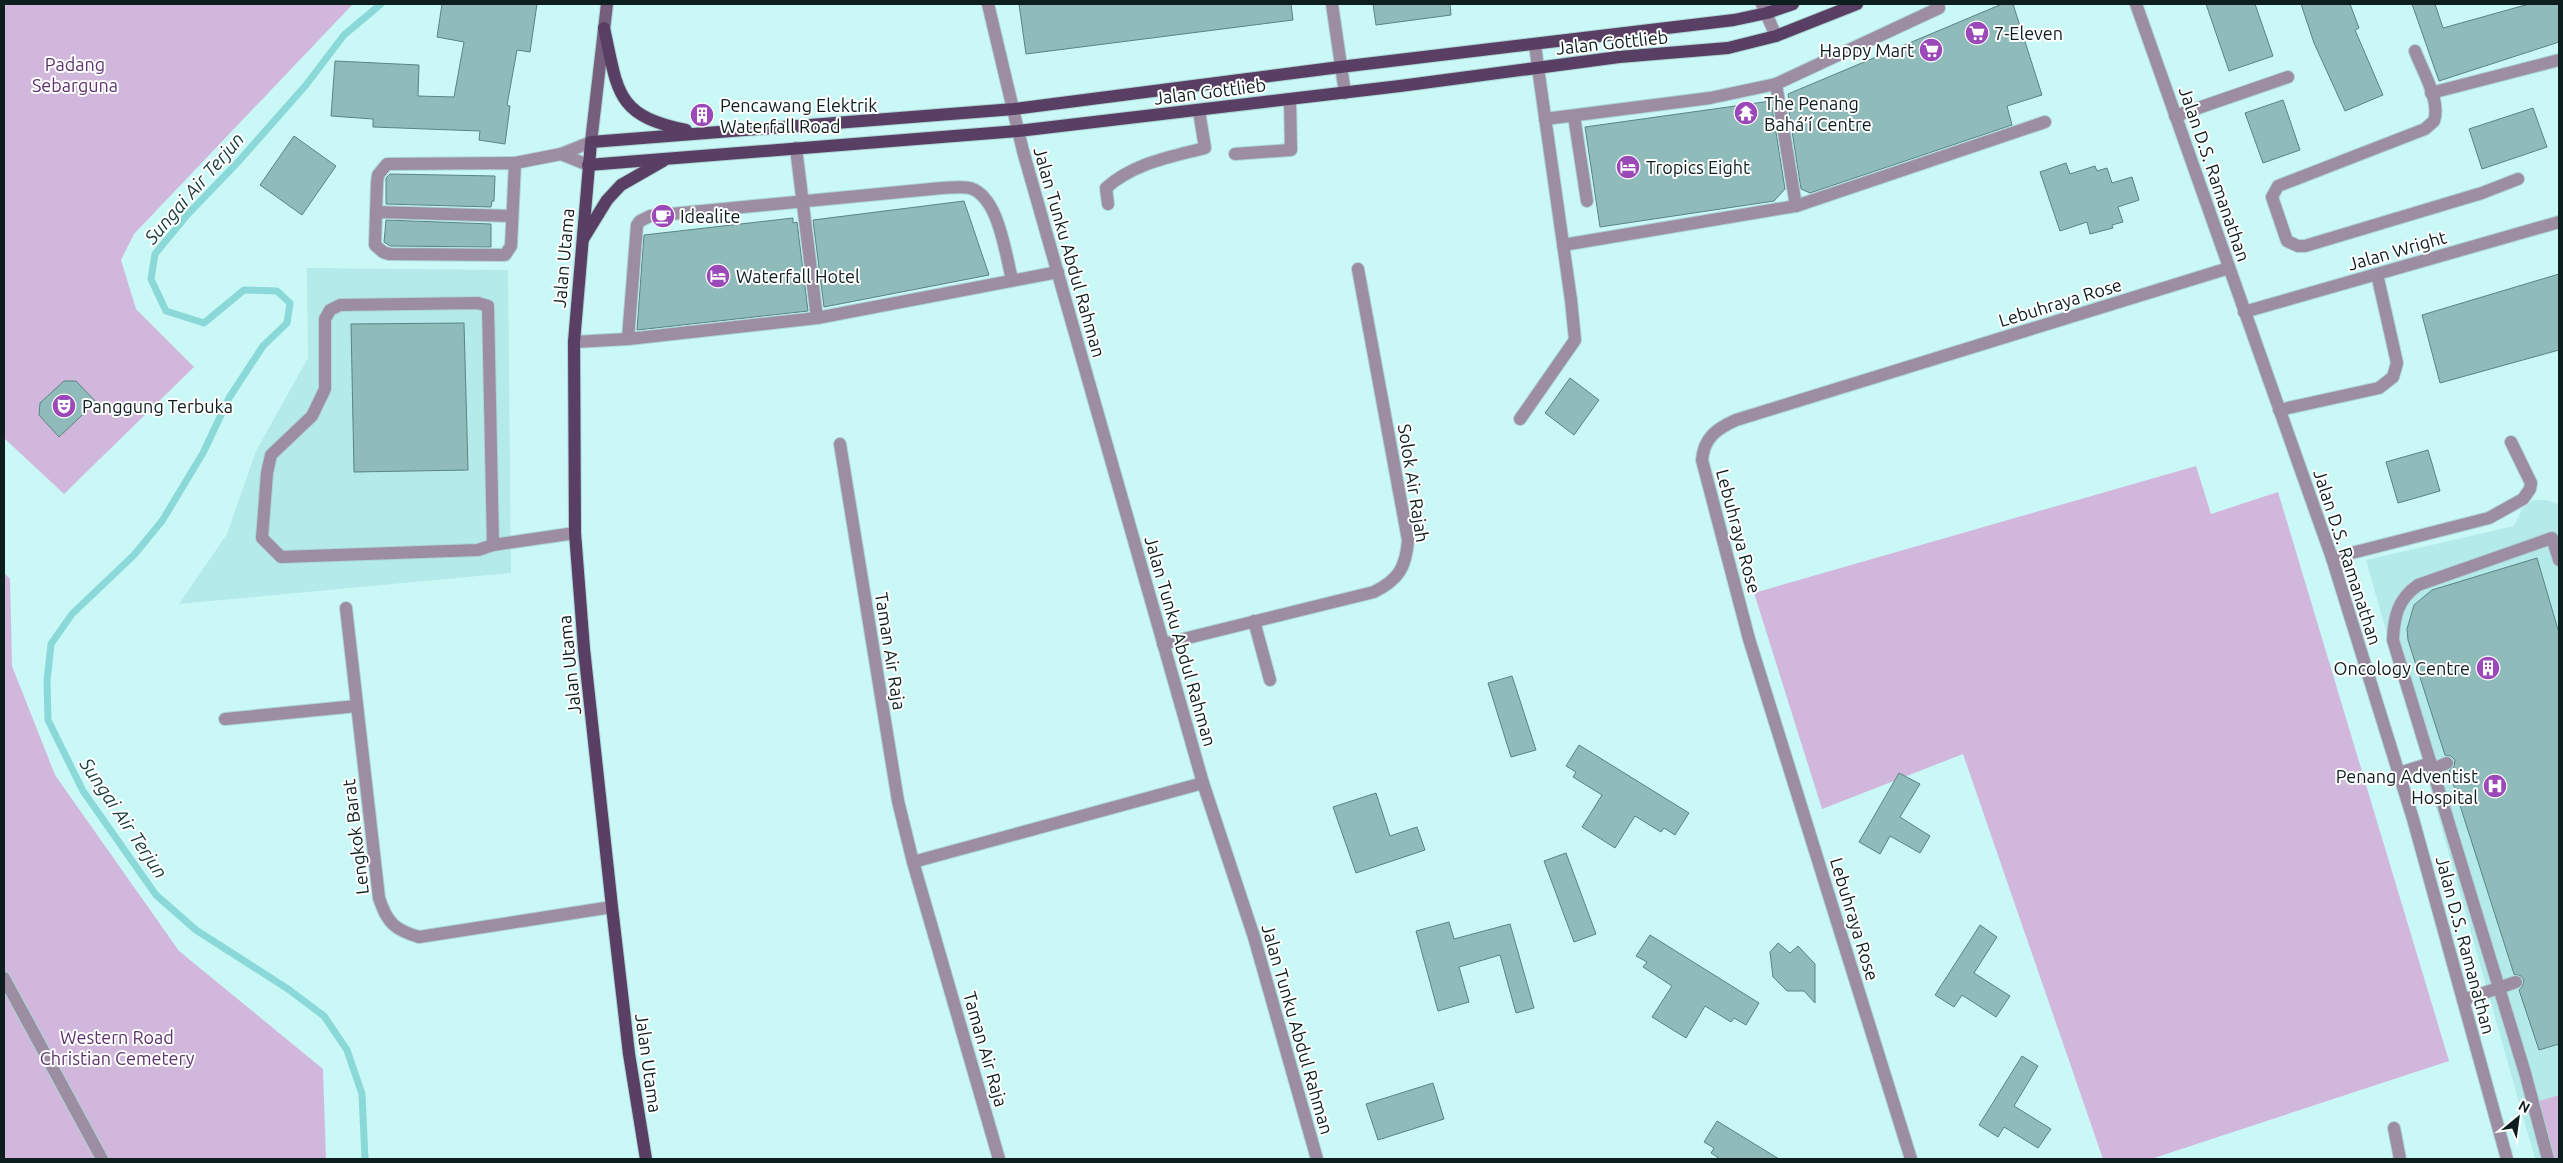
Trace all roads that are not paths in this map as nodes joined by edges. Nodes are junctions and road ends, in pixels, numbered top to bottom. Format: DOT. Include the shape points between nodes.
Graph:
graph roads {
  1 [pos="607,4"];
  2 [pos="988,4"];
  3 [pos="1332,4"];
  4 [pos="1793,4"];
  5 [pos="1857,4"];
  6 [pos="2136,4"];
  7 [pos="1942,5"];
  8 [pos="1765,8"];
  9 [pos="604,28"];
  10 [pos="1776,36"];
  11 [pos="1535,44"];
  12 [pos="2414,51"];
  13 [pos="2559,60"];
  14 [pos="1340,67"];
  15 [pos="1538,68"];
  16 [pos="2288,77"];
  17 [pos="1776,84"];
  18 [pos="2431,92"];
  19 [pos="1345,93"];
  20 [pos="1290,99"];
  21 [pos="1014,109"];
  22 [pos="1199,111"];
  23 [pos="1574,116"];
  24 [pos="2175,116"];
  25 [pos="1545,120"];
  26 [pos="2045,122"];
  27 [pos="1018,131"];
  28 [pos="701,133"];
  29 [pos="591,142"];
  30 [pos="796,148"];
  31 [pos="561,154"];
  32 [pos="1235,154"];
  33 [pos="668,159"];
  34 [pos="515,162"];
  35 [pos="588,165"];
  36 [pos="2518,179"];
  37 [pos="803,201"];
  38 [pos="1586,201"];
  39 [pos="1108,204"];
  40 [pos="1796,206"];
  41 [pos="376,212"];
  42 [pos="512,216"];
  43 [pos="2559,222"];
  44 [pos="582,240"];
  45 [pos="1563,245"];
  46 [pos="2229,268"];
  47 [pos="1358,269"];
  48 [pos="1058,272"];
  49 [pos="2377,274"];
  50 [pos="1012,279"];
  51 [pos="2244,312"];
  52 [pos="817,318"];
  53 [pos="628,339"];
  54 [pos="574,342"];
  55 [pos="2279,410"];
  56 [pos="1520,419"];
  57 [pos="2511,442"];
  58 [pos="840,444"];
  59 [pos="575,533"];
  60 [pos="2556,537"];
  61 [pos="493,545"];
  62 [pos="2332,558"];
  63 [pos="2559,560"];
  64 [pos="346,608"];
  65 [pos="1254,620"];
  66 [pos="1163,644"];
  67 [pos="1270,680"];
  68 [pos="357,706"];
  69 [pos="225,719"];
  70 [pos="2447,763"];
  71 [pos="2433,769"];
  72 [pos="2399,773"];
  73 [pos="1203,784"];
  74 [pos="913,862"];
  75 [pos="612,907"];
  76 [pos="4,978"];
  77 [pos="2516,982"];
  78 [pos="2499,988"];
  79 [pos="2463,1000"];
  80 [pos="2394,1128"];
  81 [pos="102,1159"];
  82 [pos="646,1159"];
  83 [pos="999,1159"];
  84 [pos="1317,1159"];
  85 [pos="1911,1159"];
  86 [pos="2400,1159"];
  87 [pos="2507,1159"];
  88 [pos="2548,1159"];
  1 -- 9 [label="street"];
  2 -- 21 [label="street, Jalan Tunku Abdul Rahman"];
  3 -- 14 [label="street"];
  4 -- 8 [label="main road, Jalan Gottlieb"];
  5 -- 10 [label="main road, Jalan Gottlieb"];
  6 -- 24 [label="street, Jalan D.S. Ramanathan"];
  7 -- 17 [label="street"];
  8 -- 10 [label="street"];
  8 -- 11 [label="main road, Jalan Gottlieb" via="1734,20"];
  9 -- 28 [label="main road" via="614,75 630,107 658,125"];
  9 -- 29 [label="street"];
  10 -- 15 [label="main road, Jalan Gottlieb" via="1728,48"];
  11 -- 14 [label="main road, Jalan Gottlieb"];
  11 -- 15 [label="street"];
  12 -- 18 [label="street"];
  13 -- 18 [label="street"];
  14 -- 19 [label="street"];
  14 -- 21 [label="main road, Jalan Gottlieb"];
  15 -- 19 [label="main road, Jalan Gottlieb"];
  15 -- 25 [label="street"];
  16 -- 24 [label="street"];
  17 -- 23 [label="street" via="1710,98"];
  17 -- 40 [label="street"];
  18 -- 36 [label="street" via="2436,116 2431,126 2278,186 2272,197 2287,241 2304,246 2482,193"];
  19 -- 20 [label="main road, Jalan Gottlieb"];
  20 -- 22 [label="main road, Jalan Gottlieb"];
  20 -- 32 [label="street" via="1291,150"];
  21 -- 27 [label="street, Jalan Tunku Abdul Rahman"];
  21 -- 28 [label="main road, Jalan Gottlieb"];
  22 -- 27 [label="main road, Jalan Gottlieb"];
  22 -- 39 [label="street" via="1205,148 1122,174 1106,188"];
  23 -- 25 [label="street"];
  23 -- 38 [label="street"];
  24 -- 46 [label="street, Jalan D.S. Ramanathan"];
  25 -- 45 [label="street"];
  26 -- 40 [label="street"];
  27 -- 30 [label="main road, Jalan Gottlieb"];
  27 -- 48 [label="street, Jalan Tunku Abdul Rahman"];
  28 -- 29 [label="main road, Jalan Gottlieb"];
  29 -- 31 [label="street"];
  29 -- 35 [label="main road, Jalan Utama"];
  30 -- 33 [label="main road, Jalan Gottlieb"];
  30 -- 37 [label="street"];
  31 -- 34 [label="street"];
  31 -- 35 [label="street, Jalan Gottlieb"];
  33 -- 35 [label="main road, Jalan Gottlieb"];
  33 -- 44 [label="main road" via="621,185"];
  34 -- 41 [label="street" via="387,164 378,175"];
  34 -- 42 [label="street"];
  35 -- 44 [label="main road, Jalan Utama"];
  37 -- 50 [label="street" via="968,188 983,194 992,208"];
  37 -- 52 [label="street"];
  37 -- 53 [label="street" via="650,216 640,221"];
  40 -- 45 [label="street"];
  41 -- 42 [label="street"];
  41 -- 42 [label="street" via="375,245 389,254 505,254 511,246"];
  43 -- 49 [label="street, Jalan Wright"];
  44 -- 54 [label="main road, Jalan Utama"];
  45 -- 56 [label="street" via="1575,340"];
  46 -- 51 [label="street, Jalan D.S. Ramanathan"];
  46 -- 85 [label="street, Lebuhraya Rose" via="1736,420 1709,437 1703,448 1702,460 1750,639"];
  47 -- 65 [label="street, Solok Air Rajah" via="1408,540 1407,556 1391,583 1374,592"];
  48 -- 50 [label="street"];
  48 -- 66 [label="street, Jalan Tunku Abdul Rahman"];
  49 -- 51 [label="street, Jalan Wright"];
  49 -- 55 [label="street" via="2397,363 2393,377 2379,388"];
  50 -- 52 [label="street"];
  51 -- 55 [label="street, Jalan D.S. Ramanathan"];
  52 -- 53 [label="street"];
  53 -- 54 [label="street"];
  54 -- 59 [label="main road, Jalan Utama"];
  55 -- 62 [label="street, Jalan D.S. Ramanathan"];
  57 -- 62 [label="street" via="2531,483 2523,499 2489,518"];
  58 -- 74 [label="street, Taman Air Raja" via="898,800"];
  59 -- 61 [label="street"];
  59 -- 75 [label="main road, Jalan Utama"];
  60 -- 63 [label="street"];
  60 -- 71 [label="street" via="2418,585 2406,594 2398,608 2393,640"];
  61 -- 61 [label="street" via="478,550 282,557 262,538 271,455 312,416 325,389 325,318 330,310 340,305 478,303 488,306"];
  62 -- 72 [label="street, Jalan D.S. Ramanathan"];
  64 -- 68 [label="street, Lengkok Barat"];
  65 -- 66 [label="street, Solok Air Rajah"];
  65 -- 67 [label="street"];
  66 -- 73 [label="street, Jalan Tunku Abdul Rahman"];
  68 -- 69 [label="street"];
  68 -- 75 [label="street, Lengkok Barat" via="379,898 384,914 399,931 420,937"];
  70 -- 71 [label="street"];
  71 -- 72 [label="street"];
  71 -- 78 [label="street"];
  72 -- 79 [label="street, Jalan D.S. Ramanathan"];
  73 -- 74 [label="street"];
  73 -- 84 [label="street, Jalan Tunku Abdul Rahman" via="1254,937"];
  74 -- 83 [label="street, Taman Air Raja"];
  75 -- 82 [label="main road, Jalan Utama" via="629,1054"];
  76 -- 81 [label="street"];
  77 -- 78 [label="street"];
  78 -- 79 [label="street"];
  78 -- 88 [label="street"];
  79 -- 87 [label="street, Jalan D.S. Ramanathan"];
  80 -- 86 [label="street"];
}
